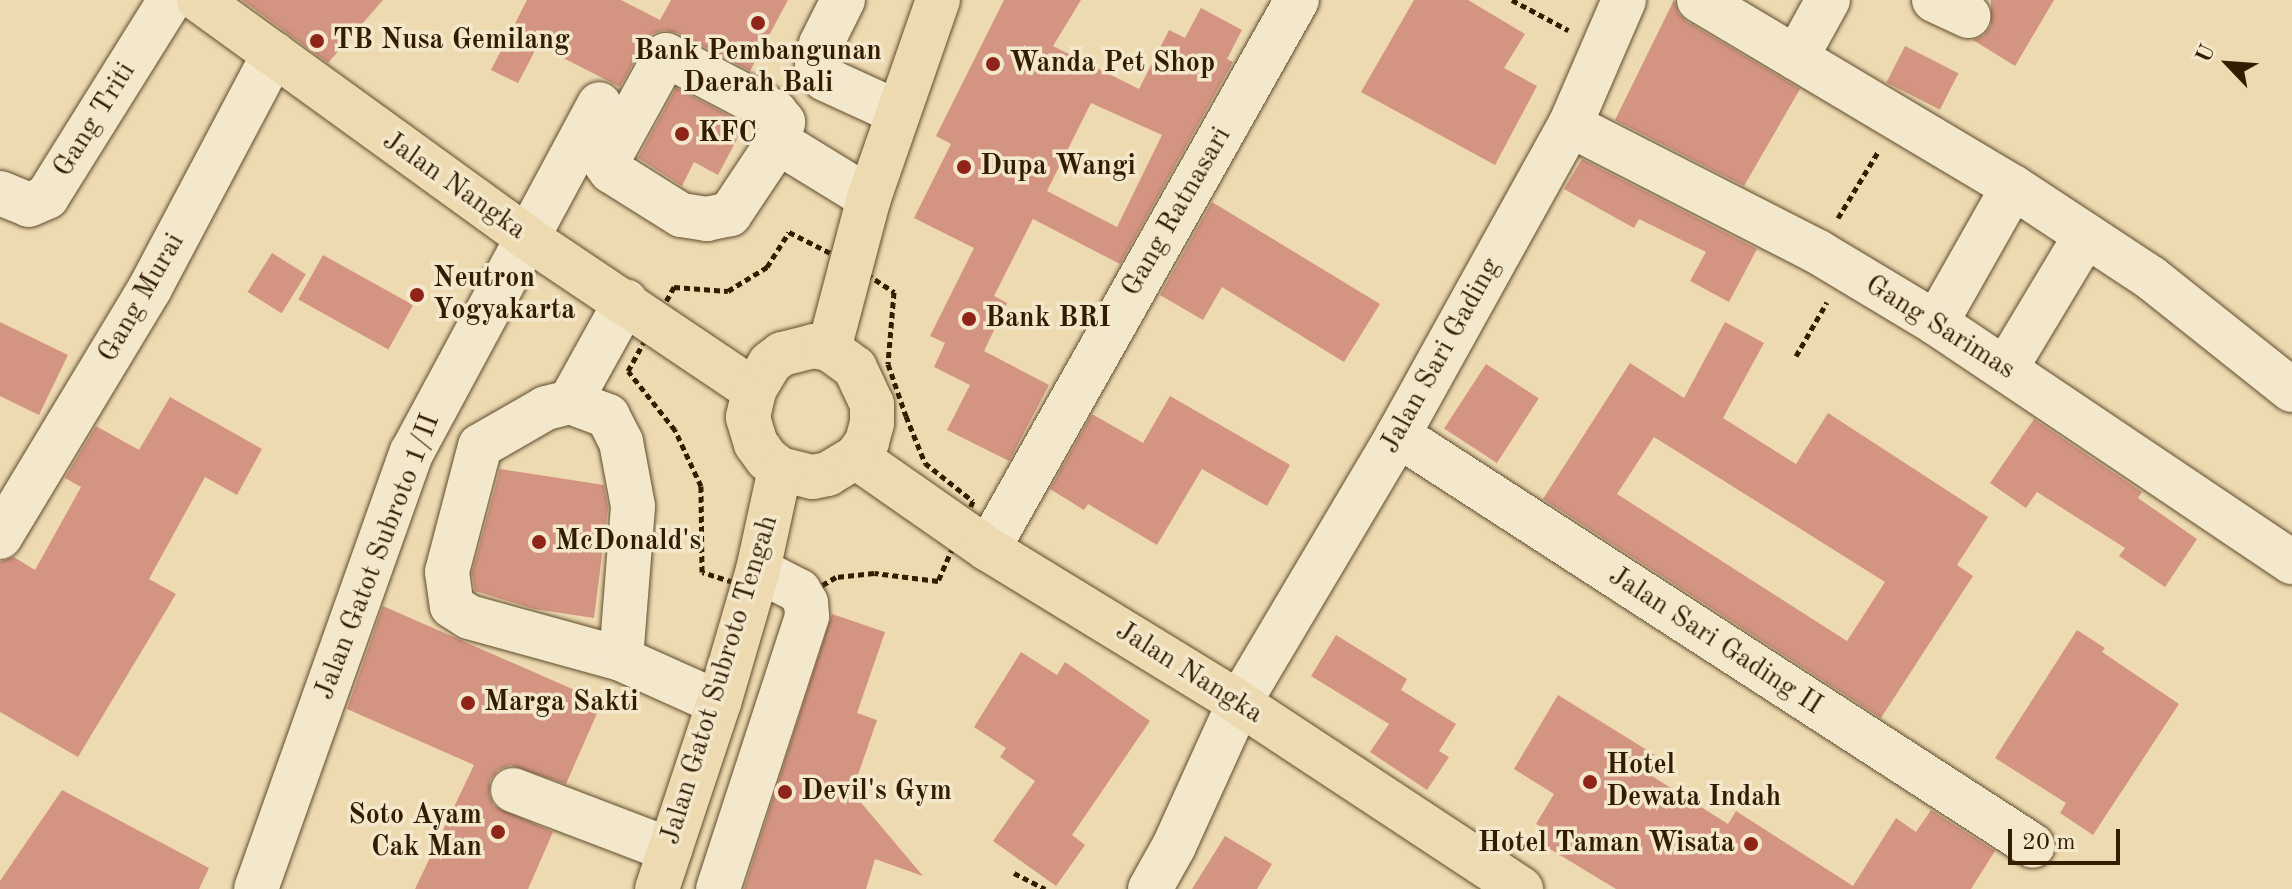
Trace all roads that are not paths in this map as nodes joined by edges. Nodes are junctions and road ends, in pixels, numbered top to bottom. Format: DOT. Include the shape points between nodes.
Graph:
graph roads {
  1 [pos="170,0"];
  2 [pos="199,0"];
  3 [pos="843,0"];
  4 [pos="938,0"];
  5 [pos="1297,0"];
  6 [pos="1624,0"];
  7 [pos="1699,0"];
  8 [pos="1828,0"];
  9 [pos="274,54"];
  10 [pos="1796,58"];
  11 [pos="897,112"];
  12 [pos="1570,125"];
  13 [pos="596,132"];
  14 [pos="778,142"];
  15 [pos="2013,187"];
  16 [pos="0,193"];
  17 [pos="869,198"];
  18 [pos="2086,235"];
  19 [pos="526,237"];
  20 [pos="626,301"];
  21 [pos="1936,323"];
  22 [pos="829,349"];
  23 [pos="2006,368"];
  24 [pos="754,390"];
  25 [pos="2292,390"];
  26 [pos="570,402"];
  27 [pos="1398,435"];
  28 [pos="856,457"];
  29 [pos="780,469"];
  30 [pos="0,537"];
  31 [pos="988,549"];
  32 [pos="2292,562"];
  33 [pos="758,570"];
  34 [pos="621,659"];
  35 [pos="719,703"];
  36 [pos="1239,703"];
  37 [pos="513,790"];
  38 [pos="2033,846"];
  39 [pos="664,870"];
  40 [pos="1499,883"];
  41 [pos="256,889"];
  42 [pos="718,889"];
  43 [pos="1150,889"];
  1 -- 16 [label="street, Gang Triti" via="47,197 29,205"];
  2 -- 9 [label="main road, Jalan Nangka"];
  3 -- 11 [label="street" via="817,63 825,79"];
  4 -- 11 [label="main road"];
  5 -- 31 [label="street, Gang Ratnasari"];
  6 -- 12 [label="street, Jalan Sari Gading"];
  7 -- 10 [label="street"];
  8 -- 10 [label="street"];
  9 -- 19 [label="main road, Jalan Nangka"];
  9 -- 30 [label="street, Gang Murai" via="150,288"];
  10 -- 15 [label="street"];
  11 -- 17 [label="main road"];
  12 -- 21 [label="street, Gang Sarimas" via="1832,261"];
  12 -- 27 [label="street, Jalan Sari Gading"];
  13 -- 14 [label="street" via="666,55 779,115 783,122"];
  13 -- 14 [label="street" via="611,171 681,215 707,219 730,214"];
  13 -- 19 [label="street, Jalan Gatot Subroto 1/II"];
  14 -- 17 [label="street"];
  15 -- 18 [label="street"];
  15 -- 21 [label="street"];
  17 -- 22 [label="main road"];
  18 -- 23 [label="street"];
  18 -- 25 [label="street" via="2151,278"];
  19 -- 20 [label="main road, Jalan Nangka"];
  19 -- 41 [label="street, Jalan Gatot Subroto 1/II" via="412,452"];
  20 -- 24 [label="main road, Jalan Nangka"];
  20 -- 26 [label="street"];
  21 -- 23 [label="street, Gang Sarimas"];
  22 -- 24 [label="main road" via="800,347 782,354"];
  22 -- 28 [label="main road" via="855,368 872,404 867,442"];
  23 -- 32 [label="street, Gang Sarimas"];
  24 -- 29 [label="main road" via="750,427 756,444"];
  26 -- 34 [label="street" via="608,416 621,442 633,506"];
  26 -- 34 [label="street" via="546,408 480,446 447,572 449,597 452,606 469,617"];
  27 -- 36 [label="street, Jalan Sari Gading"];
  27 -- 38 [label="street, Jalan Sari Gading II"];
  28 -- 29 [label="main road" via="820,476"];
  28 -- 31 [label="main road, Jalan Nangka"];
  29 -- 33 [label="main road, Jalan Gatot Subroto Tengah"];
  31 -- 36 [label="main road, Jalan Nangka"];
  33 -- 35 [label="main road, Jalan Gatot Subroto Tengah"];
  33 -- 42 [label="street" via="799,591 807,616"];
  34 -- 35 [label="street"];
  35 -- 39 [label="main road, Jalan Gatot Subroto Tengah"];
  36 -- 40 [label="main road, Jalan Nangka"];
  36 -- 43 [label="street, Jalan Sari Gading"];
  37 -- 39 [label="street"];
}
